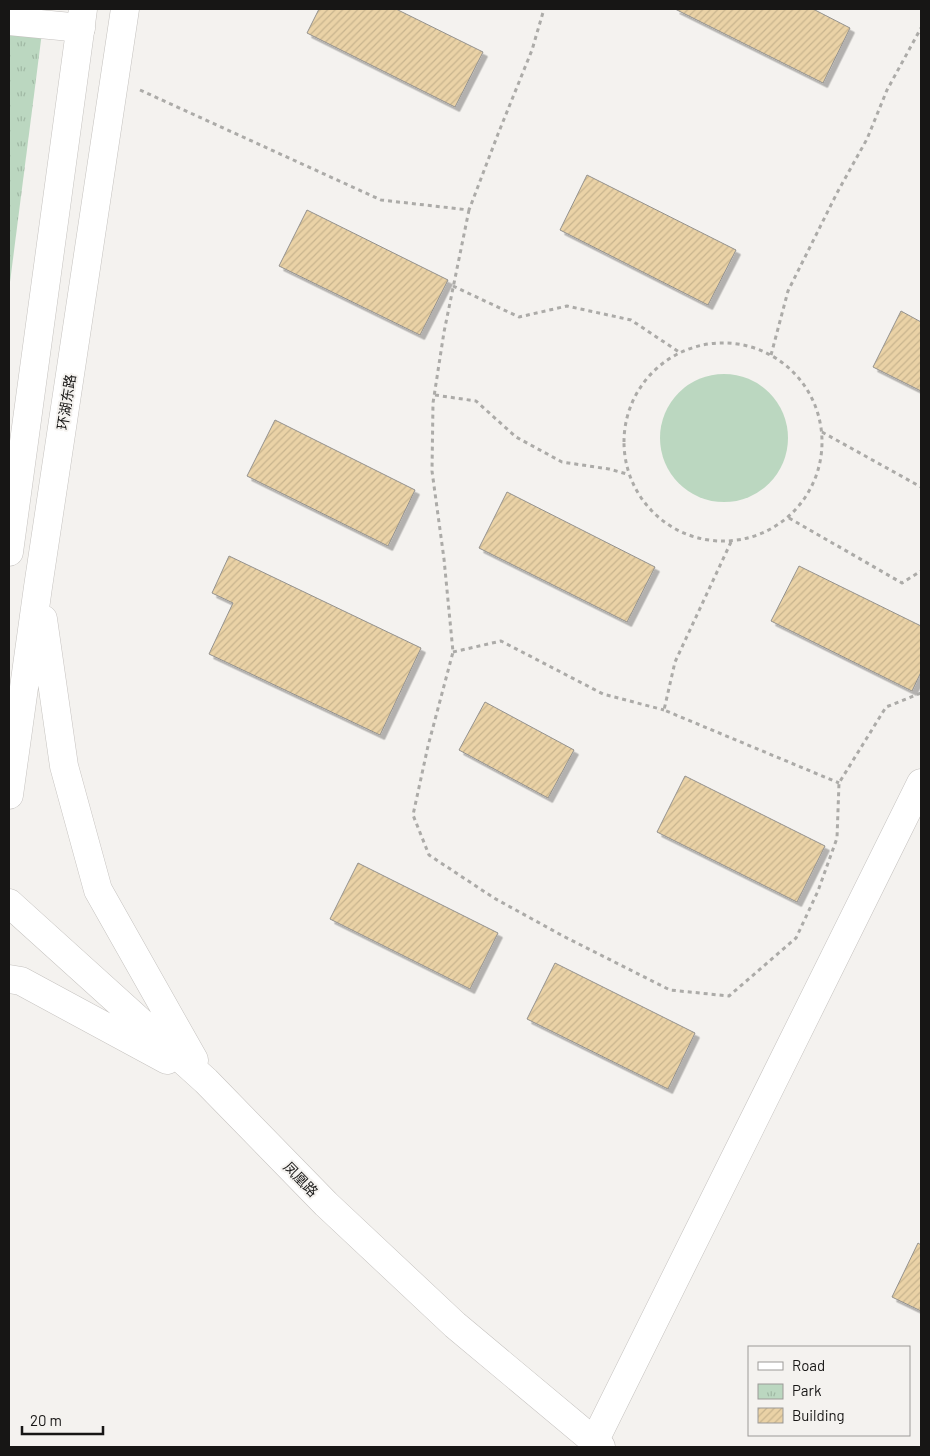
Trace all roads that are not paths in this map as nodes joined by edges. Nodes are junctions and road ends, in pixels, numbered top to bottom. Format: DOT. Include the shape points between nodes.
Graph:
graph roads {
  1 [pos="125,9"];
  2 [pos="82,18"];
  3 [pos="9,21"];
  4 [pos="9,552"];
  5 [pos="38,587"];
  6 [pos="921,783"];
  7 [pos="9,795"];
  8 [pos="9,903"];
  9 [pos="9,979"];
  10 [pos="206,1081"];
  11 [pos="598,1444"];
  1 -- 5 [label="main road, 环湖东路"];
  2 -- 3 [label="main road"];
  2 -- 4 [label="main road"];
  5 -- 7 [label="main road, 环湖东路"];
  5 -- 10 [label="main road" via="64,766 98,890"];
  6 -- 11 [label="main road"];
  8 -- 10 [label="main road, 凤凰路"];
  9 -- 10 [label="main road" via="21,981"];
  10 -- 11 [label="main road, 凤凰路" via="326,1204 455,1325"];
}
